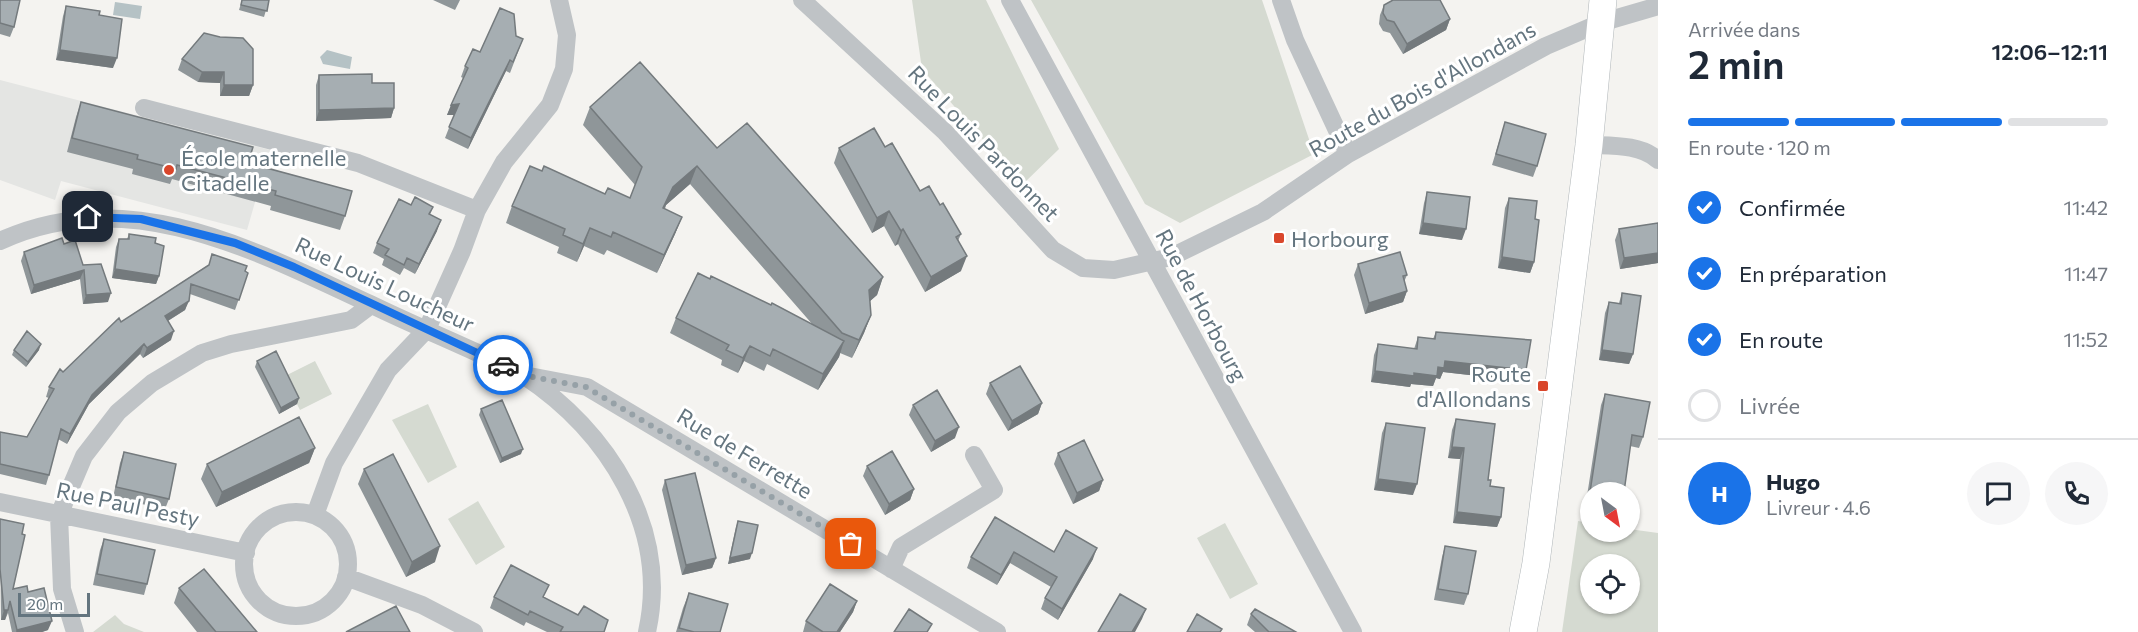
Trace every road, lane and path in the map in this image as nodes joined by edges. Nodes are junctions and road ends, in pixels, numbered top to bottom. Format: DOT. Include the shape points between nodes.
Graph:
graph roads {
  1 [pos="559,0"];
  2 [pos="802,0"];
  3 [pos="1010,0"];
  4 [pos="1281,0"];
  5 [pos="1658,6"];
  6 [pos="1602,11"];
  7 [pos="144,108"];
  8 [pos="1589,145"];
  9 [pos="1348,154"];
  10 [pos="1658,160"];
  11 [pos="477,210"];
  12 [pos="0,241"];
  13 [pos="1152,263"];
  14 [pos="371,304"];
  15 [pos="427,329"];
  16 [pos="522,375"];
  17 [pos="974,455"];
  18 [pos="0,502"];
  19 [pos="59,515"];
  20 [pos="315,515"];
  21 [pos="246,553"];
  22 [pos="891,569"];
  23 [pos="346,577"];
  24 [pos="289,624"];
  25 [pos="75,632"];
  26 [pos="474,632"];
  27 [pos="647,632"];
  28 [pos="997,632"];
  29 [pos="1353,632"];
  30 [pos="1523,632"];
  1 -- 11 [label="street" via="567,35 564,69 549,105 504,162"];
  2 -- 13 [label="street, Rue Louis Pardonnet" via="945,132 1053,250 1083,268 1114,270"];
  3 -- 13 [label="street, Rue de Horbourg"];
  4 -- 9 [label="street" via="1295,40"];
  5 -- 6 [label="street, Route du Bois d'Allondans"];
  6 -- 8 [label="street"];
  6 -- 9 [label="street, Route du Bois d'Allondans" via="1546,46"];
  7 -- 11 [label="street" via="358,163"];
  8 -- 10 [label="street" via="1632,148 1649,152"];
  8 -- 30 [label="street" via="1536,563"];
  9 -- 13 [label="street, Route du Bois d'Allondans" via="1263,212"];
  11 -- 15 [label="street"];
  12 -- 14 [label="street, Rue Louis Loucheur" via="31,226 88,217 141,219 235,243"];
  13 -- 29 [label="street, Rue de Horbourg"];
  14 -- 15 [label="street, Rue Louis Loucheur"];
  14 -- 19 [label="street" via="351,320 202,353 152,383 118,412 84,456"];
  15 -- 16 [label="street, Rue Louis Loucheur"];
  15 -- 20 [label="street" via="387,370 334,463"];
  16 -- 22 [label="street, Rue de Ferrette" via="586,387"];
  16 -- 27 [label="street, Rue Louis Loucheur" via="576,419 611,460 634,504 650,549 653,605"];
  17 -- 22 [label="street" via="994,490 901,547"];
  18 -- 19 [label="street, Rue Paul Pesty"];
  19 -- 21 [label="street, Rue Paul Pesty"];
  19 -- 25 [label="street" via="62,589"];
  20 -- 21 [label="street" via="280,514 252,536"];
  20 -- 23 [label="street" via="334,528 346,547"];
  21 -- 24 [label="street" via="250,587"];
  22 -- 28 [label="street, Rue de Ferrette"];
  23 -- 24 [label="street" via="332,602"];
  23 -- 26 [label="street" via="422,606"];
}
